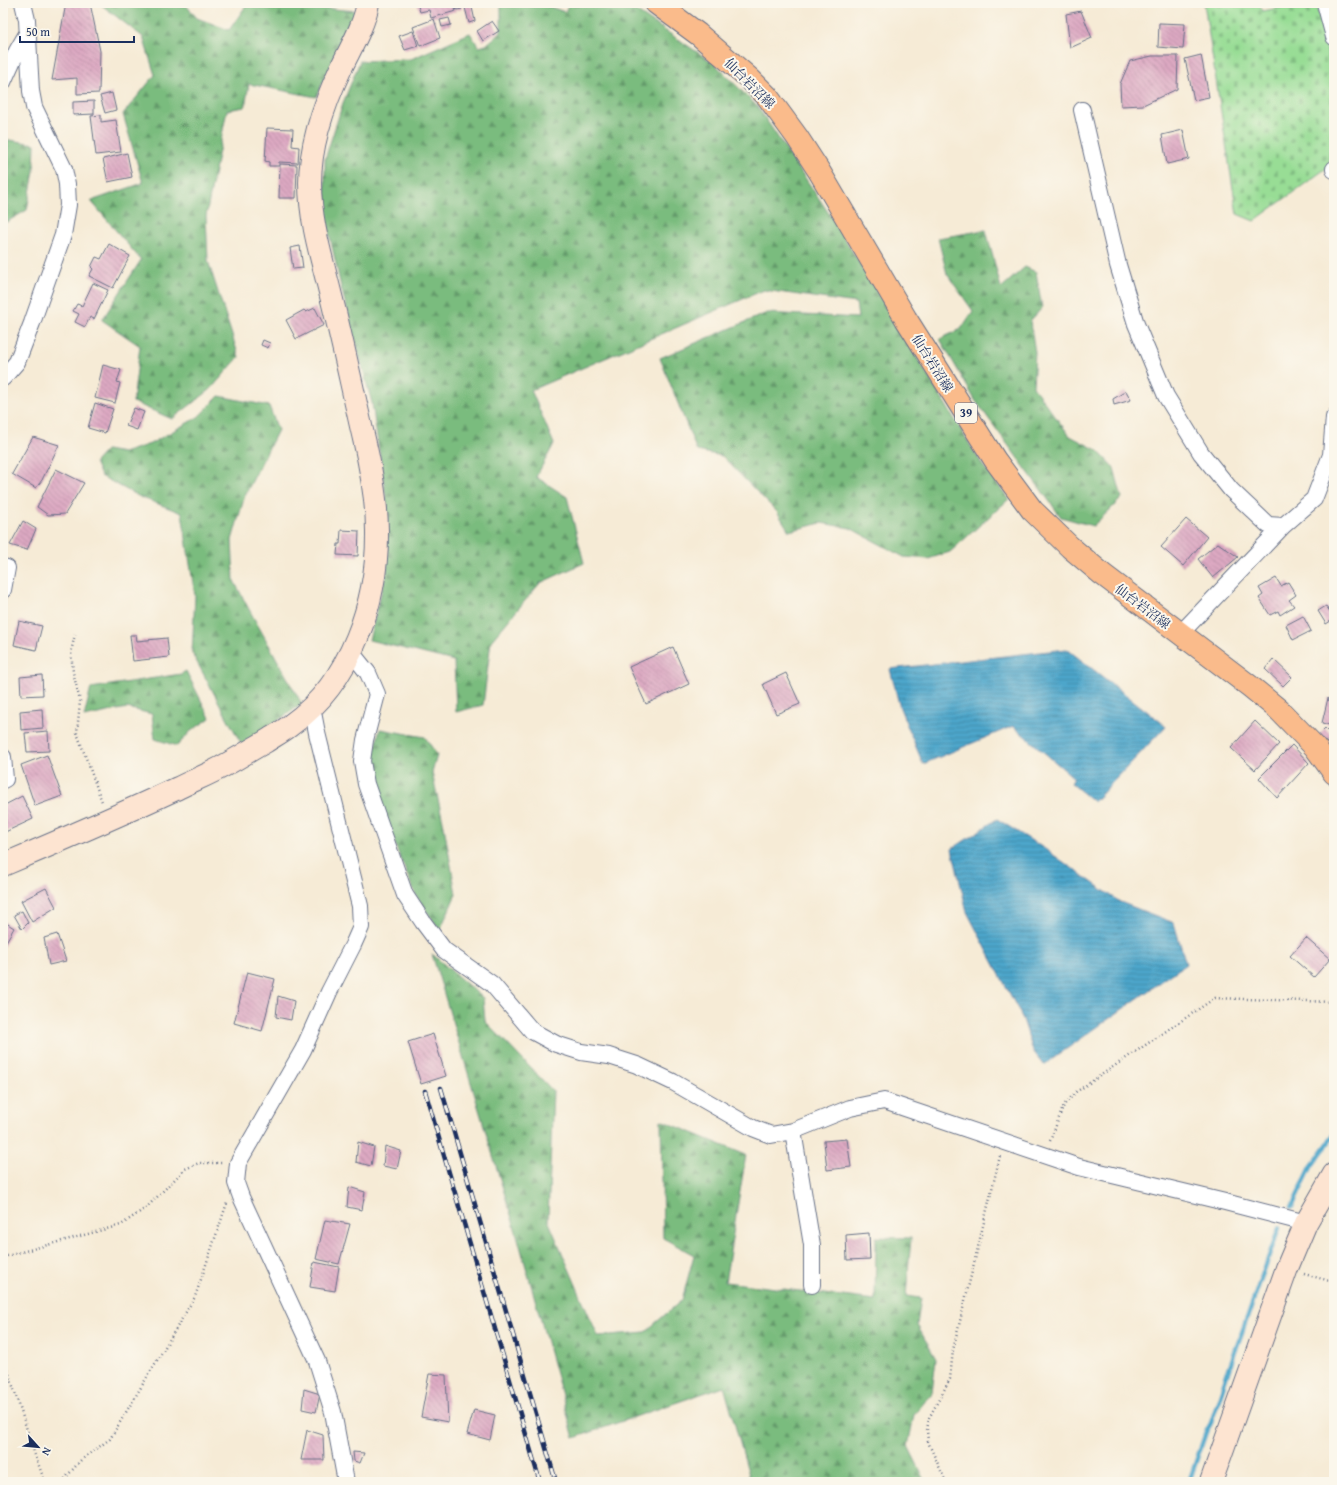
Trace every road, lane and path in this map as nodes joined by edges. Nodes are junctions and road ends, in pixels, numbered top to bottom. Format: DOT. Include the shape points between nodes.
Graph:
graph roads {
  1 [pos="23,3"];
  2 [pos="368,3"];
  3 [pos="656,3"];
  4 [pos="1325,3"];
  5 [pos="28,32"];
  6 [pos="1334,37"];
  7 [pos="3,82"];
  8 [pos="1082,110"];
  9 [pos="3,378"];
  10 [pos="1334,417"];
  11 [pos="1332,456"];
  12 [pos="1283,526"];
  13 [pos="3,567"];
  14 [pos="3,590"];
  15 [pos="75,634"];
  16 [pos="1180,634"];
  17 [pos="351,652"];
  18 [pos="312,707"];
  19 [pos="3,757"];
  20 [pos="1334,773"];
  21 [pos="3,780"];
  22 [pos="109,819"];
  23 [pos="3,865"];
  24 [pos="1334,1002"];
  25 [pos="793,1131"];
  26 [pos="1004,1142"];
  27 [pos="1045,1156"];
  28 [pos="238,1163"];
  29 [pos="1334,1174"];
  30 [pos="236,1183"];
  31 [pos="1306,1223"];
  32 [pos="3,1257"];
  33 [pos="1287,1268"];
  34 [pos="1334,1282"];
  35 [pos="812,1285"];
  36 [pos="3,1355"];
  37 [pos="45,1482"];
  38 [pos="62,1482"];
  39 [pos="346,1482"];
  40 [pos="946,1482"];
  41 [pos="1211,1482"];
  1 -- 5 [label="street"];
  2 -- 17 [label="street" via="362,26 338,74 317,128 310,182 318,242 367,454 375,502 377,531 372,582 368,604"];
  3 -- 16 [label="main road, 仙台岩沼線 / 39" via="698,34 749,78 772,102 819,171 906,319 995,460 1032,510 1102,574"];
  4 -- 6 [label="street"];
  5 -- 7 [label="street"];
  5 -- 9 [label="street" via="34,107 64,169 68,205 63,235 32,323 17,362"];
  8 -- 12 [label="street" via="1118,265 1136,324 1166,396 1201,453 1231,490 1268,524"];
  10 -- 11 [label="street"];
  11 -- 12 [label="street" via="1314,499"];
  12 -- 16 [label="street"];
  13 -- 14 [label="street" via="7,568"];
  15 -- 22 [label="path" via="71,652 80,701 77,733"];
  16 -- 20 [label="main road, 仙台岩沼線 / 39" via="1279,710 1315,747"];
  17 -- 18 [label="street" via="332,684"];
  17 -- 25 [label="street" via="368,672 377,694 362,761 366,784 405,895 444,950 492,984 532,1031 556,1044 637,1065 673,1082 753,1128 771,1135"];
  18 -- 22 [label="street" via="293,724 225,766"];
  18 -- 28 [label="street" via="360,906 360,927 303,1050"];
  19 -- 21 [label="street"];
  22 -- 23 [label="street"];
  24 -- 27 [label="path" via="1215,998 1076,1092 1064,1105"];
  25 -- 26 [label="street" via="850,1108 884,1101"];
  25 -- 35 [label="street" via="812,1245"];
  26 -- 27 [label="street"];
  26 -- 40 [label="path" via="953,1350 950,1379 929,1418 928,1442"];
  27 -- 31 [label="street" via="1079,1167"];
  28 -- 30 [label="street"];
  28 -- 32 [label="path" via="199,1163 185,1169 147,1207 121,1225"];
  29 -- 31 [label="street"];
  30 -- 38 [label="path" via="228,1197 195,1297 110,1439 81,1460"];
  30 -- 39 [label="street" via="317,1361 333,1412"];
  31 -- 33 [label="street"];
  33 -- 34 [label="path"];
  33 -- 41 [label="street"];
  36 -- 37 [label="path"];
}
